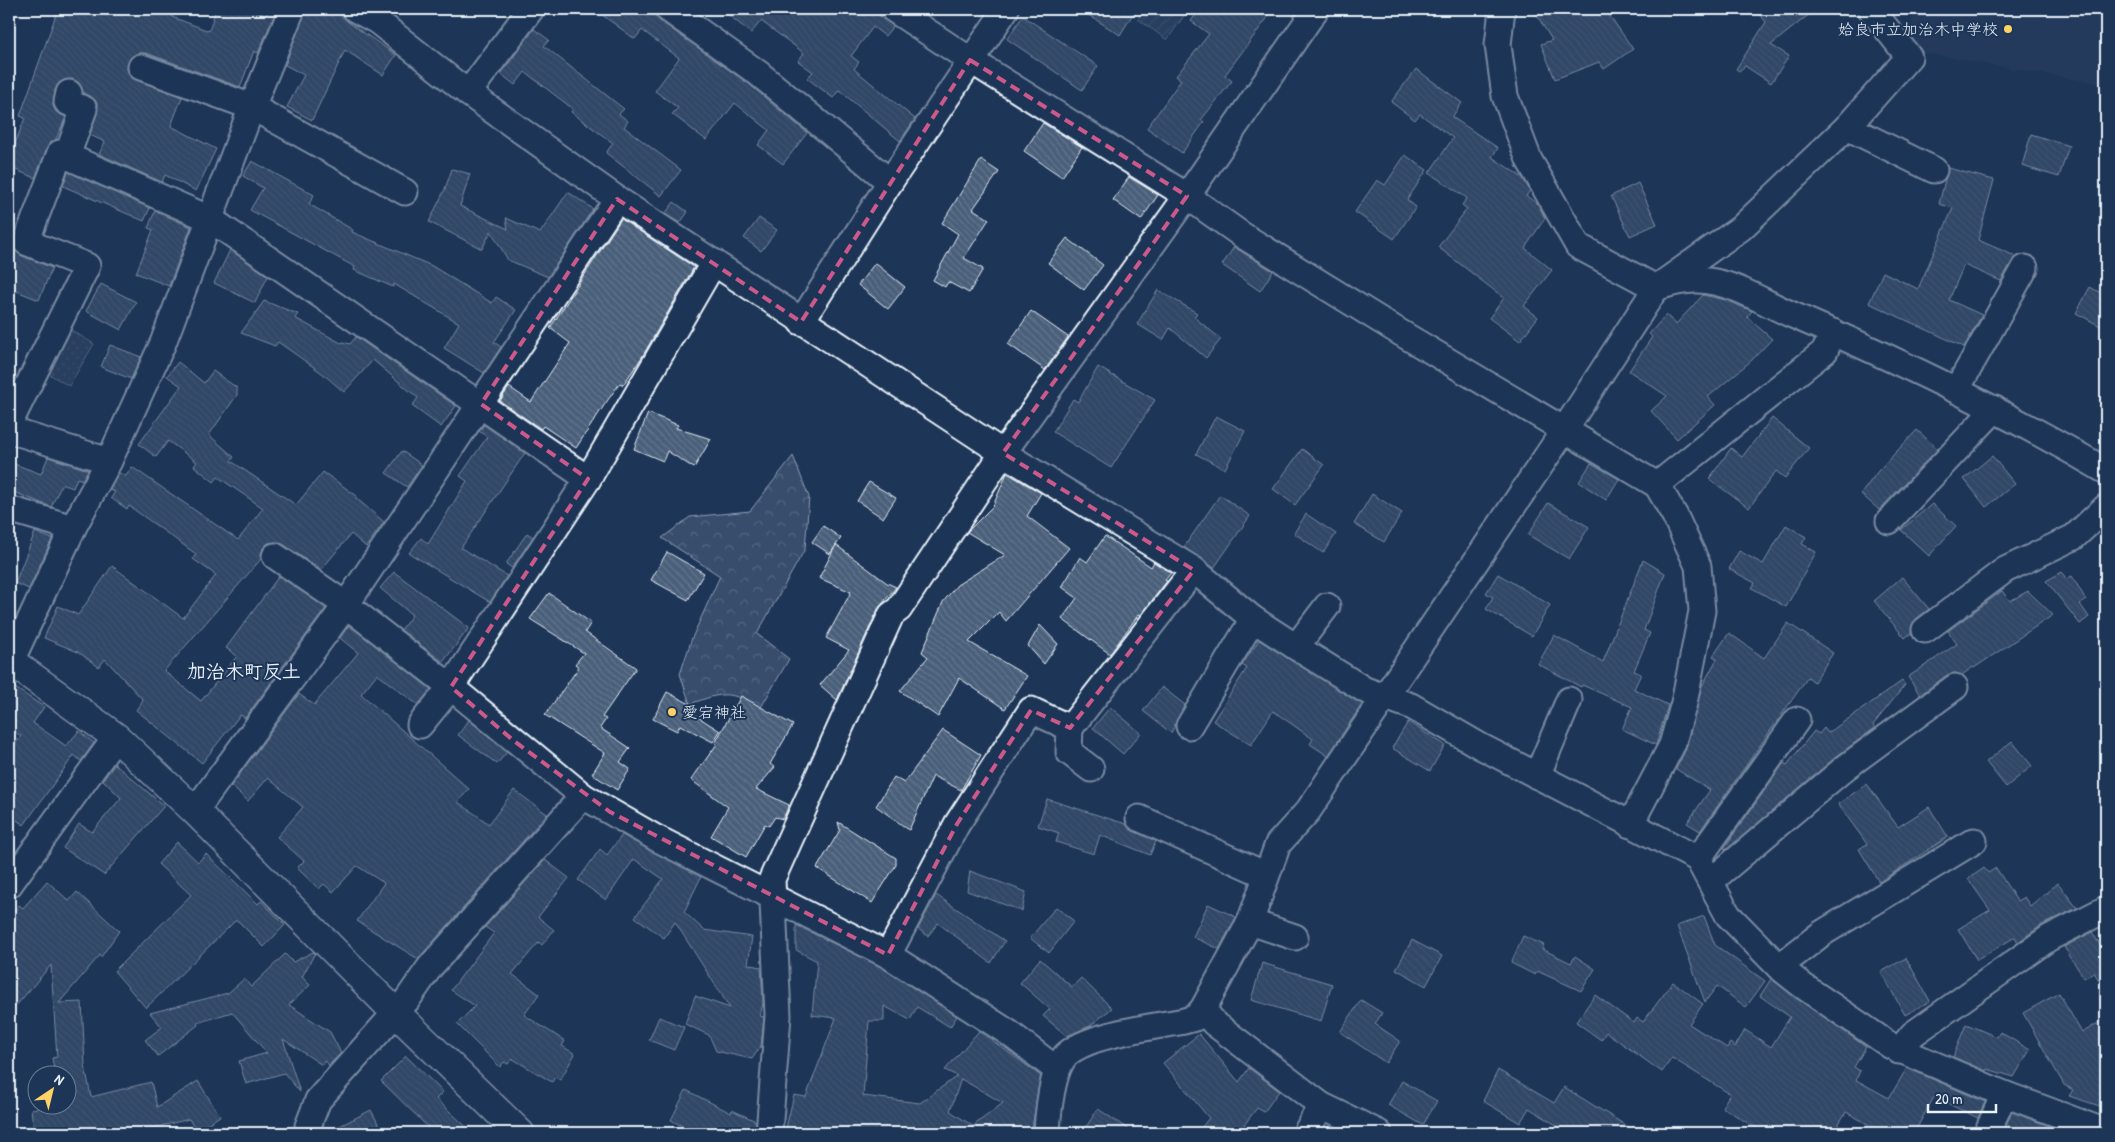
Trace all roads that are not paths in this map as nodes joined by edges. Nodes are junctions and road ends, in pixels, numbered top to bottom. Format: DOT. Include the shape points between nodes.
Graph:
graph roads {
  1 [pos="292,9"];
  2 [pos="355,9"];
  3 [pos="531,9"];
  4 [pos="668,9"];
  5 [pos="893,9"];
  6 [pos="1006,9"];
  7 [pos="1316,9"];
  8 [pos="1502,9"];
  9 [pos="1872,9"];
  10 [pos="970,60"];
  11 [pos="141,67"];
  12 [pos="69,92"];
  13 [pos="468,93"];
  14 [pos="252,107"];
  15 [pos="1847,127"];
  16 [pos="67,156"];
  17 [pos="1934,170"];
  18 [pos="890,182"];
  19 [pos="406,192"];
  20 [pos="1188,196"];
  21 [pos="617,199"];
  22 [pos="210,219"];
  23 [pos="714,262"];
  24 [pos="2025,268"];
  25 [pos="1656,288"];
  26 [pos="801,322"];
  27 [pos="1833,332"];
  28 [pos="1957,389"];
  29 [pos="481,404"];
  30 [pos="1995,409"];
  31 [pos="9,424"];
  32 [pos="1565,429"];
  33 [pos="9,430"];
  34 [pos="1003,453"];
  35 [pos="110,461"];
  36 [pos="2106,471"];
  37 [pos="588,479"];
  38 [pos="1656,485"];
  39 [pos="2106,507"];
  40 [pos="9,509"];
  41 [pos="1889,520"];
  42 [pos="73,528"];
  43 [pos="275,556"];
  44 [pos="1194,570"];
  45 [pos="346,604"];
  46 [pos="1327,606"];
  47 [pos="1252,620"];
  48 [pos="1925,630"];
  49 [pos="1296,647"];
  50 [pos="10,660"];
  51 [pos="451,686"];
  52 [pos="1955,687"];
  53 [pos="1384,696"];
  54 [pos="1569,700"];
  55 [pos="1797,720"];
  56 [pos="420,725"];
  57 [pos="1189,726"];
  58 [pos="1070,728"];
  59 [pos="116,737"];
  60 [pos="1091,769"];
  61 [pos="1537,776"];
  62 [pos="583,796"];
  63 [pos="195,811"];
  64 [pos="1139,818"];
  65 [pos="1630,825"];
  66 [pos="1974,841"];
  67 [pos="1698,858"];
  68 [pos="1266,875"];
  69 [pos="1711,881"];
  70 [pos="9,885"];
  71 [pos="773,898"];
  72 [pos="2106,910"];
  73 [pos="1250,922"];
  74 [pos="1296,937"];
  75 [pos="888,955"];
  76 [pos="1779,967"];
  77 [pos="1204,1009"];
  78 [pos="396,1013"];
  79 [pos="1899,1051"];
  80 [pos="1057,1070"];
  81 [pos="2004,1094"];
  82 [pos="1321,1104"];
  83 [pos="302,1131"];
  84 [pos="2106,1132"];
  85 [pos="520,1133"];
  86 [pos="769,1133"];
  87 [pos="1047,1133"];
  88 [pos="1306,1133"];
  89 [pos="1379,1133"];
  90 [pos="1987,1133"];
  1 -- 14 [label="street"];
  2 -- 13 [label="street" via="377,21"];
  3 -- 13 [label="street"];
  4 -- 18 [label="street" via="758,74"];
  5 -- 10 [label="street"];
  6 -- 10 [label="street"];
  7 -- 20 [label="street"];
  8 -- 25 [label="street" via="1498,45 1505,96 1529,160 1578,246"];
  9 -- 15 [label="street" via="1908,57"];
  10 -- 18 [label="street"];
  10 -- 20 [label="street"];
  11 -- 14 [label="street"];
  12 -- 16 [label="street" via="66,102 84,110"];
  13 -- 21 [label="street"];
  14 -- 19 [label="street"];
  14 -- 22 [label="street"];
  15 -- 17 [label="street"];
  15 -- 25 [label="street" via="1741,228"];
  16 -- 22 [label="street"];
  16 -- 31 [label="street" via="60,153 26,242 87,266"];
  18 -- 26 [label="street"];
  20 -- 32 [label="street" via="1250,240"];
  20 -- 34 [label="street"];
  21 -- 23 [label="street"];
  21 -- 29 [label="street"];
  22 -- 29 [label="street"];
  22 -- 35 [label="street" via="163,344"];
  23 -- 26 [label="street"];
  23 -- 37 [label="street"];
  24 -- 28 [label="street"];
  25 -- 27 [label="street" via="1690,280 1732,286"];
  25 -- 32 [label="street"];
  26 -- 34 [label="street"];
  27 -- 28 [label="street"];
  27 -- 38 [label="street" via="1825,351"];
  28 -- 30 [label="street"];
  29 -- 37 [label="street"];
  29 -- 45 [label="street"];
  30 -- 36 [label="street"];
  30 -- 41 [label="street"];
  32 -- 38 [label="street"];
  32 -- 53 [label="street"];
  33 -- 35 [label="street"];
  34 -- 44 [label="street"];
  34 -- 71 [label="street" via="899,609 890,614 772,879"];
  35 -- 42 [label="street"];
  37 -- 51 [label="street"];
  38 -- 65 [label="street" via="1675,516 1698,566 1702,611 1684,703 1672,745"];
  39 -- 48 [label="street" via="2074,537 2005,570"];
  40 -- 42 [label="street"];
  42 -- 50 [label="street"];
  43 -- 45 [label="street"];
  44 -- 47 [label="street"];
  44 -- 58 [label="street"];
  45 -- 51 [label="street"];
  45 -- 63 [label="street"];
  46 -- 49 [label="street"];
  47 -- 49 [label="street"];
  47 -- 57 [label="street"];
  49 -- 53 [label="street" via="1365,690"];
  50 -- 59 [label="street"];
  51 -- 56 [label="street"];
  51 -- 62 [label="street"];
  52 -- 69 [label="street" via="1846,767"];
  53 -- 61 [label="street" via="1411,706"];
  53 -- 68 [label="street" via="1308,811 1278,844"];
  54 -- 61 [label="street"];
  55 -- 67 [label="street"];
  58 -- 60 [label="street" via="1070,752"];
  58 -- 75 [label="street" via="1031,710 957,824"];
  59 -- 63 [label="street"];
  59 -- 70 [label="street"];
  61 -- 65 [label="street"];
  62 -- 71 [label="street"];
  62 -- 78 [label="street" via="430,967"];
  63 -- 78 [label="street"];
  64 -- 68 [label="street"];
  65 -- 67 [label="street"];
  66 -- 76 [label="street" via="1821,934"];
  67 -- 69 [label="street"];
  68 -- 73 [label="street"];
  69 -- 76 [label="street" via="1728,915"];
  71 -- 75 [label="street"];
  71 -- 86 [label="street" via="778,1016"];
  72 -- 79 [label="street" via="2049,938 1913,1034"];
  73 -- 74 [label="street"];
  73 -- 77 [label="street"];
  75 -- 80 [label="street" via="1009,1033"];
  76 -- 79 [label="street"];
  77 -- 80 [label="street" via="1196,1018 1094,1040 1066,1056"];
  77 -- 82 [label="street" via="1214,1023"];
  78 -- 83 [label="street" via="318,1100"];
  78 -- 85 [label="street"];
  79 -- 81 [label="street"];
  80 -- 87 [label="street"];
  81 -- 84 [label="street"];
  81 -- 90 [label="street"];
  82 -- 88 [label="street"];
  82 -- 89 [label="street"];
}
